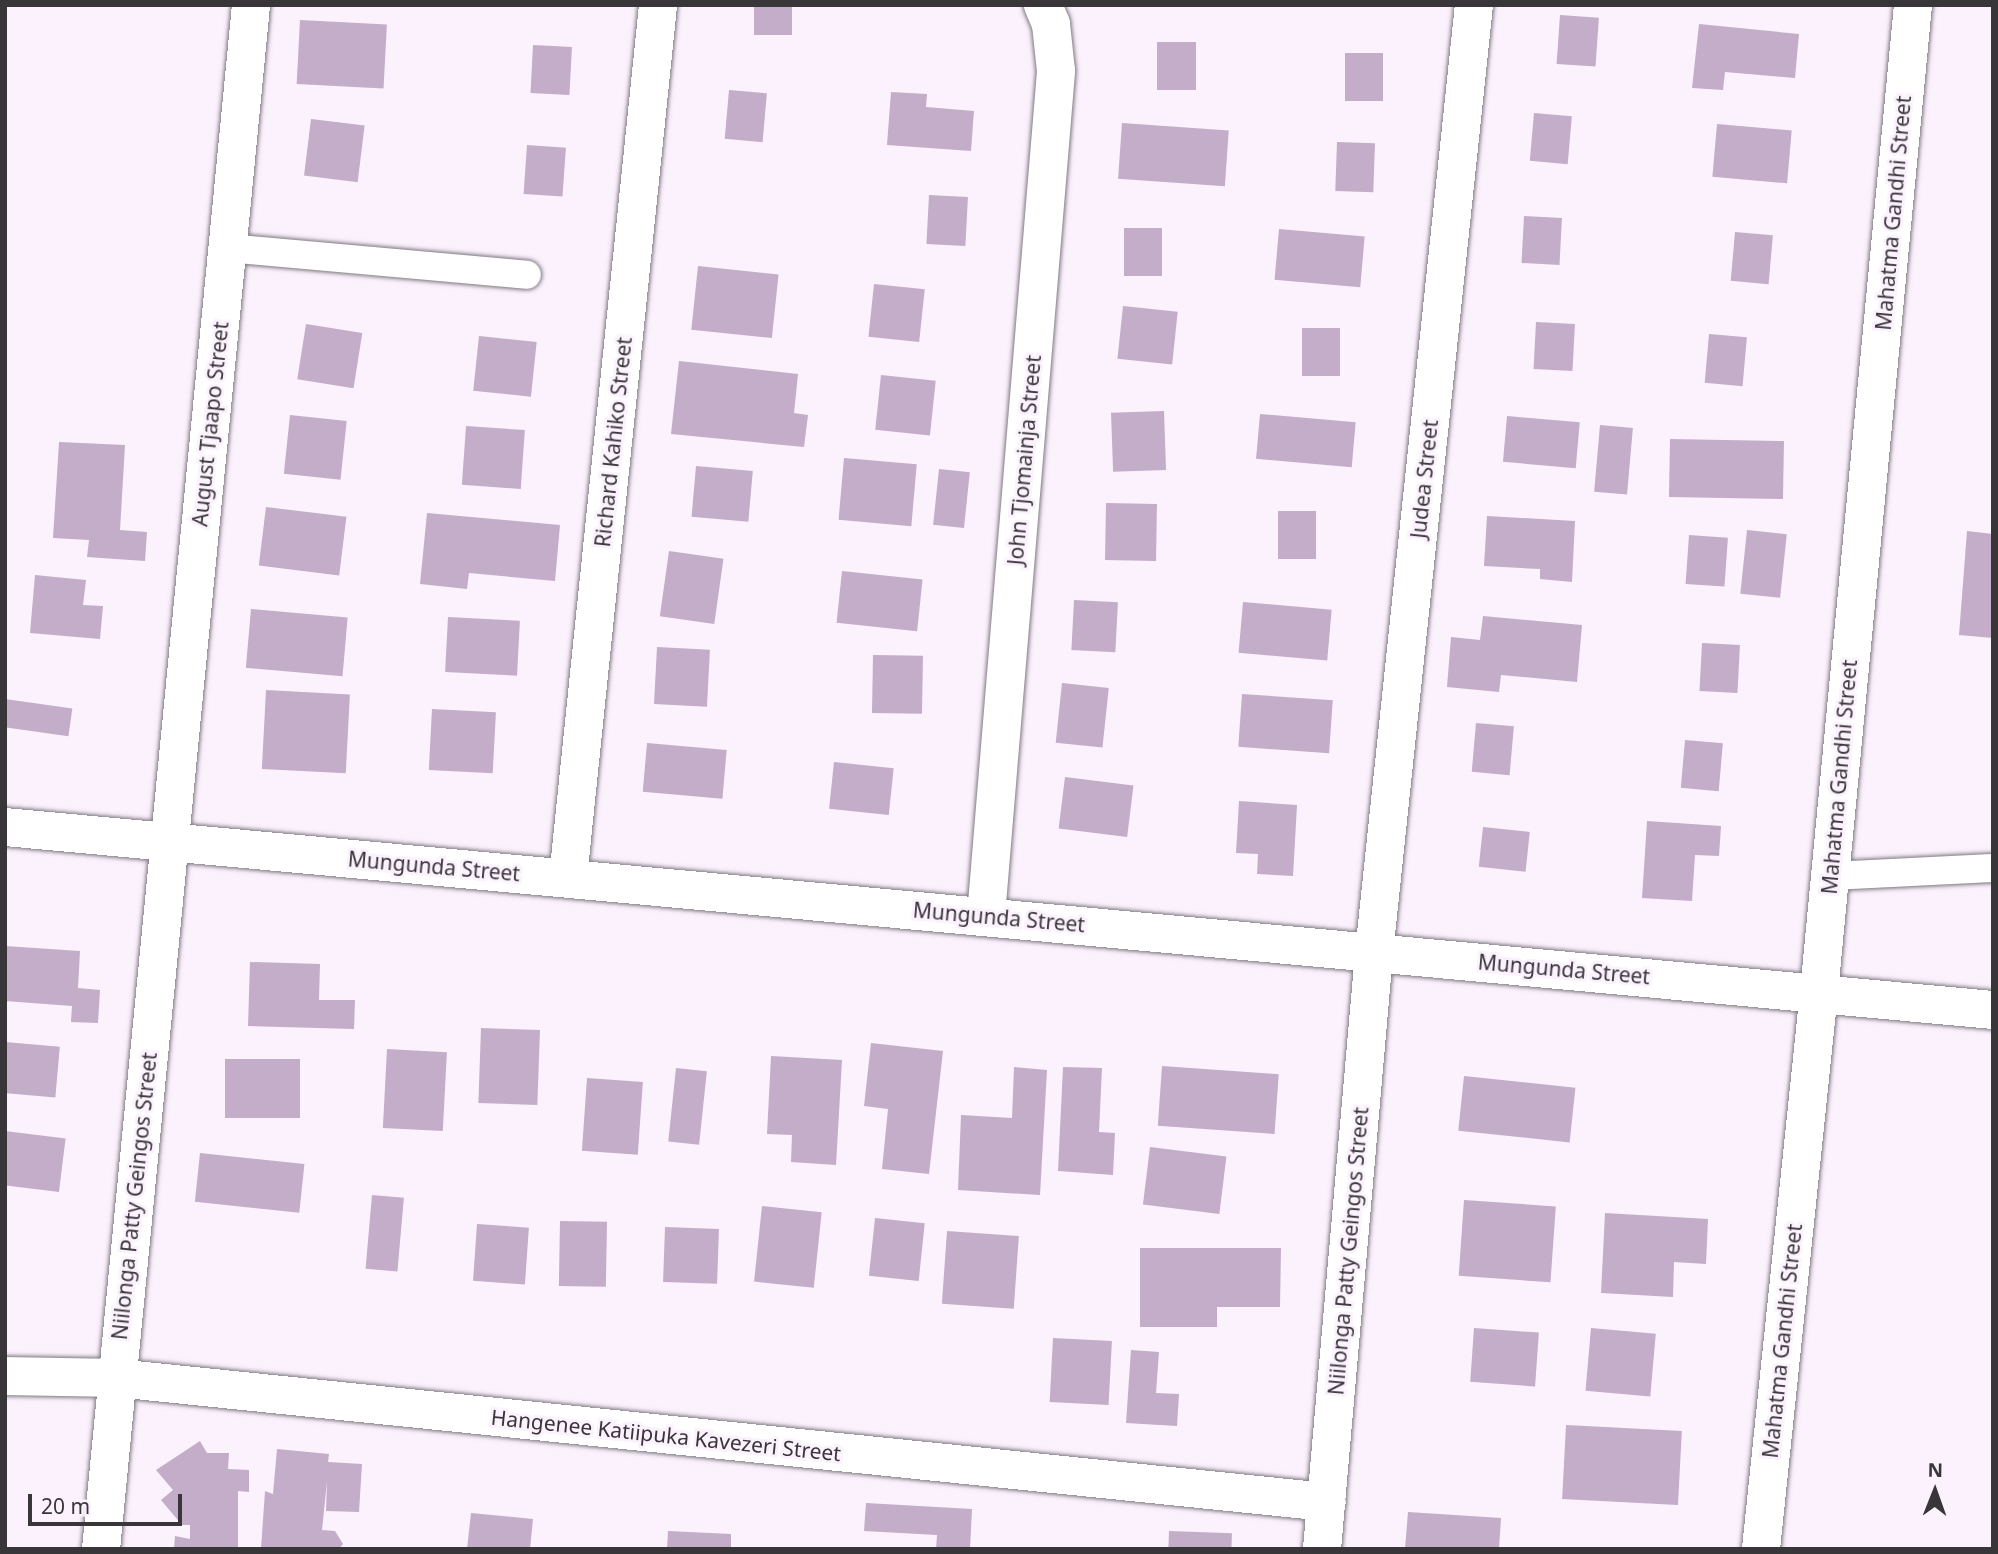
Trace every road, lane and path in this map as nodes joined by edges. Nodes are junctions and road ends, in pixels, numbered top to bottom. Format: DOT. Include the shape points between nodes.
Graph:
graph roads {
  1 [pos="251,5"];
  2 [pos="659,5"];
  3 [pos="1044,5"];
  4 [pos="1474,5"];
  5 [pos="1913,5"];
  6 [pos="227,248"];
  7 [pos="527,275"];
  8 [pos="5,827"];
  9 [pos="168,843"];
  10 [pos="1993,868"];
  11 [pos="1830,876"];
  12 [pos="568,878"];
  13 [pos="986,916"];
  14 [pos="1374,953"];
  15 [pos="1819,992"];
  16 [pos="1993,1010"];
  17 [pos="5,1376"];
  18 [pos="116,1378"];
  19 [pos="1327,1502"];
  20 [pos="102,1549"];
  21 [pos="1322,1549"];
  22 [pos="1760,1549"];
  1 -- 6 [label="street, August Tjaapo Street"];
  2 -- 12 [label="street, Richard Kahiko Street"];
  3 -- 13 [label="street, John Tjomainja Street" via="1056,71"];
  4 -- 14 [label="street, Judea Street"];
  5 -- 11 [label="street, Mahatma Gandhi Street"];
  6 -- 7 [label="lane"];
  6 -- 9 [label="street, August Tjaapo Street"];
  8 -- 9 [label="street, Mungunda Street"];
  9 -- 12 [label="street, Mungunda Street"];
  9 -- 18 [label="street, Niilonga Patty Geingos Street"];
  10 -- 11 [label="lane"];
  11 -- 15 [label="street, Mahatma Gandhi Street"];
  12 -- 13 [label="street, Mungunda Street"];
  13 -- 14 [label="street, Mungunda Street"];
  14 -- 15 [label="street, Mungunda Street"];
  14 -- 19 [label="street, Niilonga Patty Geingos Street"];
  15 -- 16 [label="street, Mungunda Street"];
  15 -- 22 [label="street, Mahatma Gandhi Street"];
  17 -- 18 [label="street, Hangenee Katiipuka Kavezeri Street"];
  18 -- 19 [label="street, Hangenee Katiipuka Kavezeri Street"];
  18 -- 20 [label="street, Niilonga Patty Geingos Street"];
  19 -- 21 [label="street, Niilonga Patty Geingos Street"];
}
